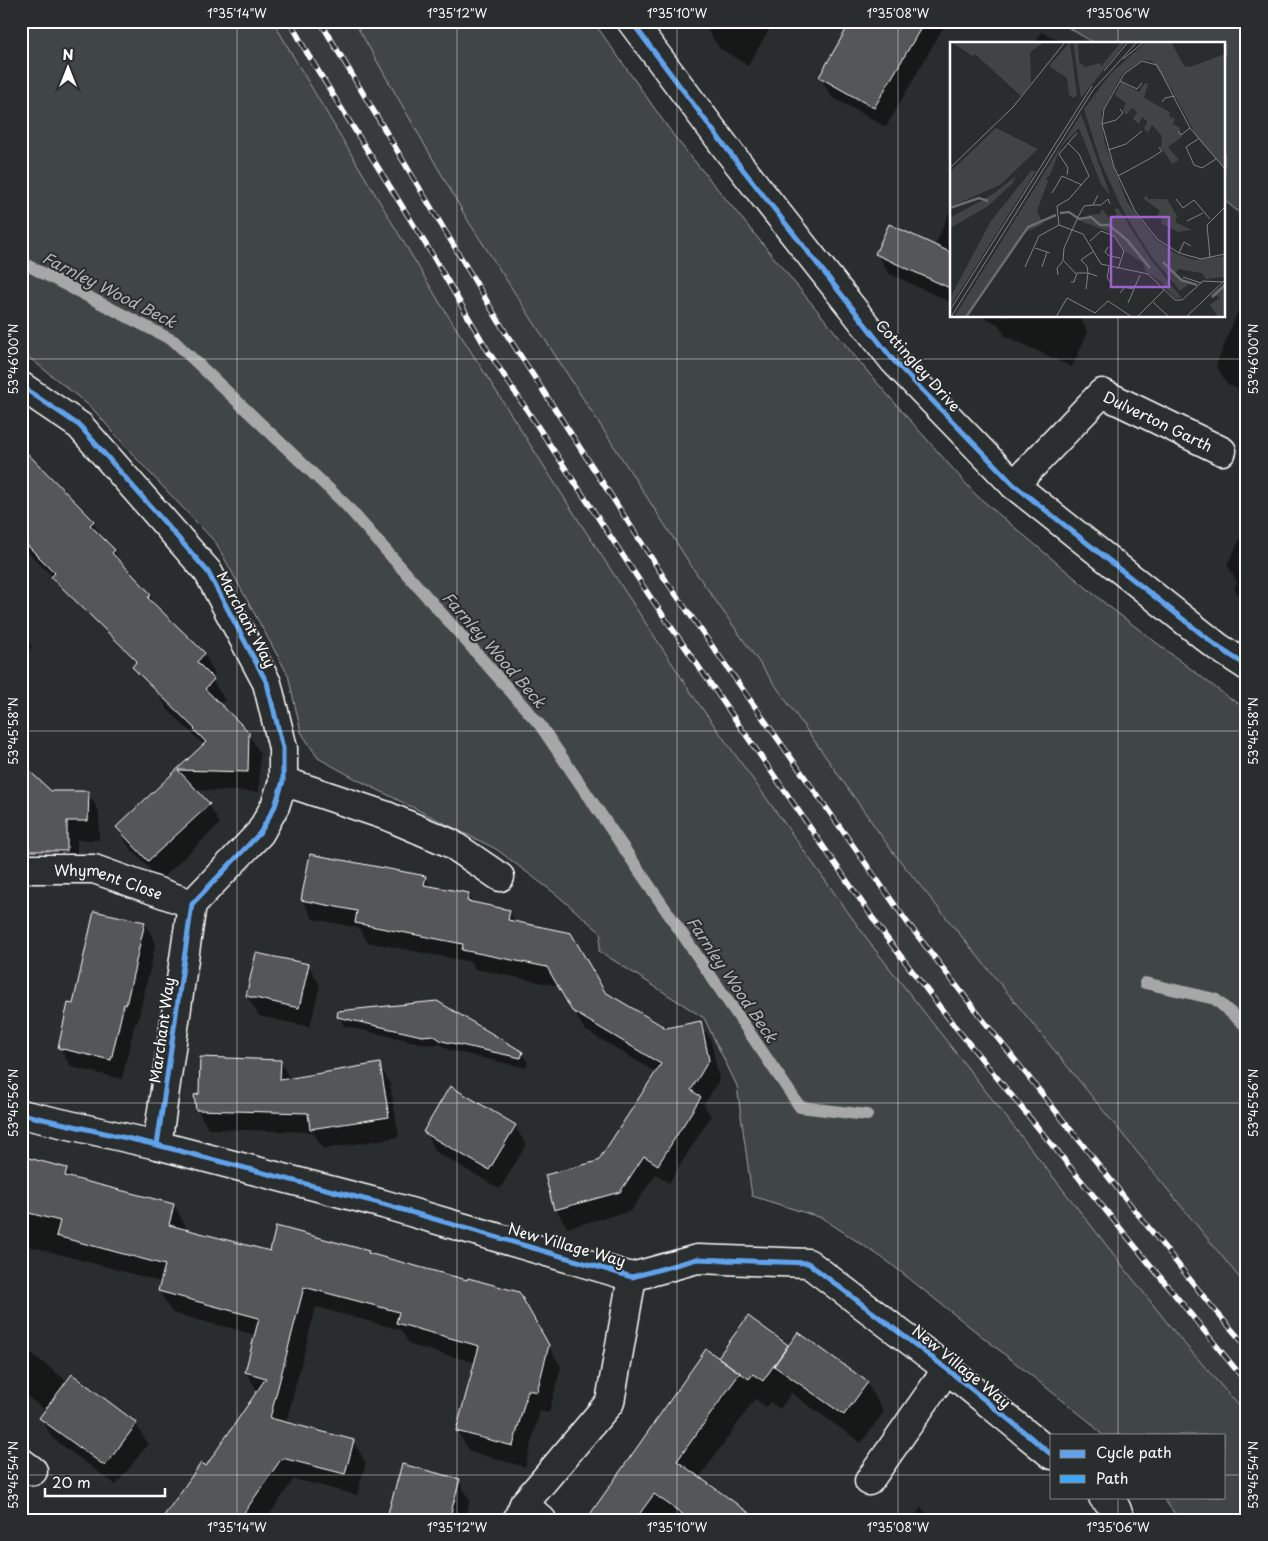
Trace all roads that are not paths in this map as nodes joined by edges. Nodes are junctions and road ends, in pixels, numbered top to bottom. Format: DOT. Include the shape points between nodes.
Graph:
graph roads {
  1 [pos="631,21"];
  2 [pos="21,386"];
  3 [pos="1222,451"];
  4 [pos="1014,485"];
  5 [pos="1247,666"];
  6 [pos="283,781"];
  7 [pos="21,869"];
  8 [pos="500,877"];
  9 [pos="192,904"];
  10 [pos="21,1114"];
  11 [pos="157,1145"];
  12 [pos="632,1277"];
  13 [pos="947,1369"];
  14 [pos="1050,1453"];
  15 [pos="869,1481"];
  16 [pos="1104,1498"];
  17 [pos="528,1515"];
  18 [pos="1121,1520"];
  1 -- 4 [label="street, Cottingley Drive" via="894,361"];
  2 -- 6 [label="street, Marchant Way" via="80,426 208,572 267,683 283,748"];
  3 -- 4 [label="street, Dulverton Garth" via="1102,394"];
  4 -- 5 [label="street, Cottingley Drive" via="1218,647"];
  6 -- 8 [label="street" via="387,816 450,843"];
  6 -- 9 [label="street, Marchant Way" via="275,806 260,833"];
  7 -- 9 [label="street, Whyment Close" via="94,869"];
  9 -- 11 [label="street, Marchant Way"];
  10 -- 11 [label="street, New Village Way"];
  11 -- 12 [label="street, New Village Way" via="410,1211"];
  12 -- 13 [label="street, New Village Way" via="697,1259 808,1262"];
  12 -- 17 [label="street" via="610,1402"];
  13 -- 14 [label="street, New Village Way"];
  13 -- 15 [label="street"];
  16 -- 18 [label="street" via="1116,1508"];
}
